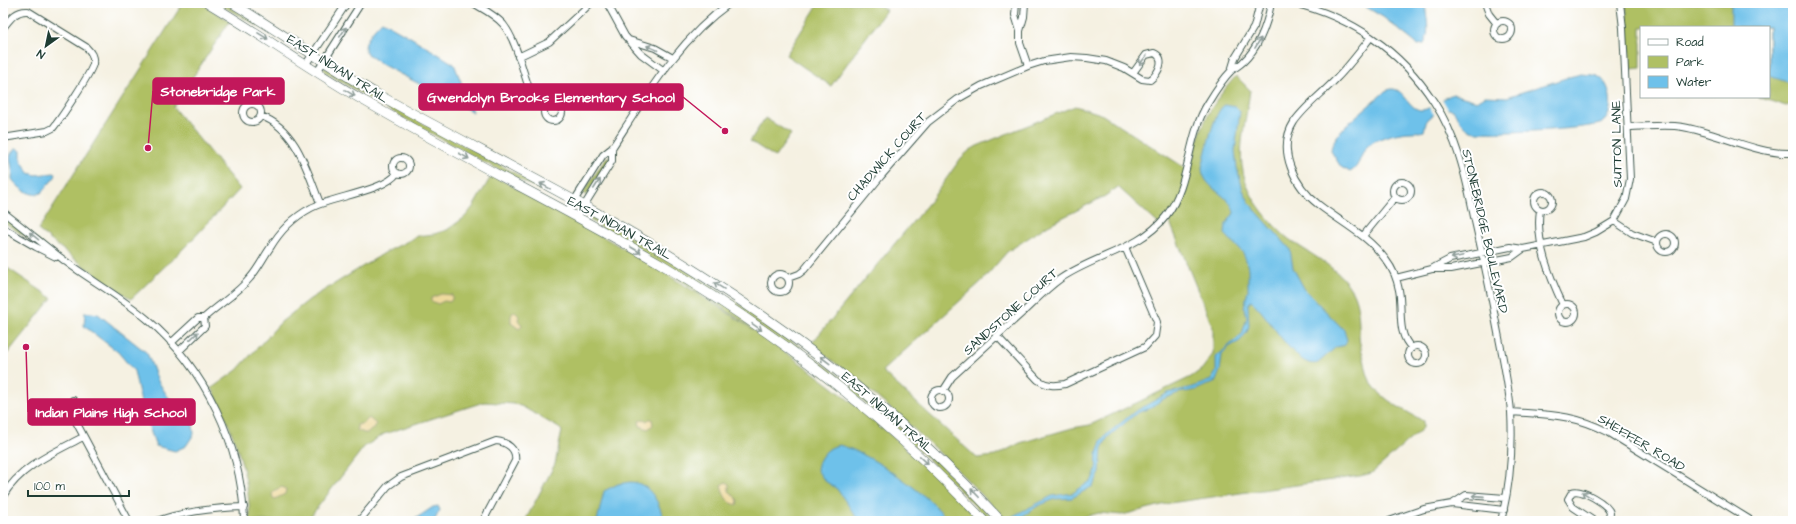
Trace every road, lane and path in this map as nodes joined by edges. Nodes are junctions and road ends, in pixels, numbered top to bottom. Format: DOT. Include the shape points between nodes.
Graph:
graph roads {
  1 [pos="208,3"];
  2 [pos="232,3"];
  3 [pos="347,3"];
  4 [pos="361,3"];
  5 [pos="472,3"];
  6 [pos="591,3"];
  7 [pos="606,3"];
  8 [pos="730,3"];
  9 [pos="1016,3"];
  10 [pos="1025,3"];
  11 [pos="1260,3"];
  12 [pos="1271,3"];
  13 [pos="1293,3"];
  14 [pos="1485,3"];
  15 [pos="1620,3"];
  16 [pos="1497,24"];
  17 [pos="3,28"];
  18 [pos="1020,32"];
  19 [pos="1371,37"];
  20 [pos="629,40"];
  21 [pos="313,54"];
  22 [pos="518,57"];
  23 [pos="673,58"];
  24 [pos="324,61"];
  25 [pos="306,64"];
  26 [pos="1028,66"];
  27 [pos="664,71"];
  28 [pos="1231,71"];
  29 [pos="317,72"];
  30 [pos="1134,73"];
  31 [pos="545,107"];
  32 [pos="261,116"];
  33 [pos="1628,127"];
  34 [pos="3,138"];
  35 [pos="612,148"];
  36 [pos="1793,153"];
  37 [pos="397,173"];
  38 [pos="1395,197"];
  39 [pos="574,201"];
  40 [pos="320,203"];
  41 [pos="583,206"];
  42 [pos="1540,210"];
  43 [pos="3,212"];
  44 [pos="567,212"];
  45 [pos="577,217"];
  46 [pos="1614,221"];
  47 [pos="3,228"];
  48 [pos="1363,236"];
  49 [pos="1657,242"];
  50 [pos="1541,245"];
  51 [pos="1125,247"];
  52 [pos="1523,249"];
  53 [pos="1482,252"];
  54 [pos="64,261"];
  55 [pos="1484,263"];
  56 [pos="1432,269"];
  57 [pos="788,278"];
  58 [pos="1396,278"];
  59 [pos="1563,305"];
  60 [pos="204,318"];
  61 [pos="997,336"];
  62 [pos="171,343"];
  63 [pos="1412,348"];
  64 [pos="178,351"];
  65 [pos="943,391"];
  66 [pos="73,400"];
  67 [pos="1511,412"];
  68 [pos="83,437"];
  69 [pos="3,496"];
  70 [pos="1505,498"];
  71 [pos="1452,504"];
  72 [pos="244,507"];
  73 [pos="1504,510"];
  74 [pos="129,521"];
  75 [pos="157,521"];
  76 [pos="244,521"];
  77 [pos="359,521"];
  78 [pos="483,521"];
  79 [pos="984,521"];
  80 [pos="1001,521"];
  81 [pos="1389,521"];
  82 [pos="1501,521"];
  83 [pos="1594,521"];
  84 [pos="1608,521"];
  85 [pos="1752,521"];
  1 -- 25 [label="main road, EAST INDIAN TRAIL, one-way"];
  2 -- 21 [label="main road, EAST INDIAN TRAIL"];
  3 -- 21 [label="street"];
  24 -- 4 [label="street, one-way"];
  5 -- 22 [label="street" via="503,25"];
  6 -- 22 [label="street" via="550,42"];
  7 -- 20 [label="street"];
  8 -- 23 [label="street" via="700,27"];
  9 -- 18 [label="street" via="1015,15"];
  10 -- 18 [label="street"];
  11 -- 28 [label="street, SANDSTONE COURT" via="1254,27 1235,58"];
  28 -- 12 [label="street, SANDSTONE COURT, one-way" via="1249,56 1261,38"];
  13 -- 19 [label="street, STONEBRIDGE BOULEVARD" via="1336,17"];
  14 -- 16 [label="street"];
  15 -- 33 [label="street, SUTTON LANE"];
  17 -- 34 [label="street" via="16,13 28,11 86,47 93,58 91,70 53,128"];
  18 -- 26 [label="street" via="1020,42"];
  19 -- 48 [label="street" via="1348,67 1295,121 1287,145 1289,163 1302,187 1318,205"];
  19 -- 53 [label="street, STONEBRIDGE BOULEVARD" via="1403,63 1434,102 1454,139"];
  23 -- 20 [label="street, one-way" via="655,48"];
  20 -- 27 [label="street" via="641,54"];
  21 -- 24 [label="main road, EAST INDIAN TRAIL"];
  21 -- 25 [label="street"];
  22 -- 31 [label="street" via="532,95"];
  23 -- 27 [label="street"];
  24 -- 29 [label="street"];
  39 -- 24 [label="main road, EAST INDIAN TRAIL, one-way" via="378,94"];
  25 -- 29 [label="main road, EAST INDIAN TRAIL"];
  26 -- 30 [label="street, CHADWICK COURT" via="1061,58 1079,57 1106,62"];
  26 -- 57 [label="street, CHADWICK COURT" via="981,86 958,99 928,122 804,270"];
  27 -- 35 [label="street"];
  28 -- 51 [label="street, SANDSTONE COURT" via="1207,104 1196,126 1181,185 1171,209 1162,222 1148,234"];
  29 -- 44 [label="main road, EAST INDIAN TRAIL, one-way" via="368,103"];
  30 -- 30 [label="street, CHADWICK COURT, one-way" via="1142,79 1150,80 1160,67 1160,56 1154,53 1146,55"];
  32 -- 40 [label="street" via="273,122 291,139 301,156"];
  33 -- 36 [label="street" via="1685,127 1766,151"];
  33 -- 46 [label="street, SUTTON LANE" via="1630,184 1626,199"];
  35 -- 39 [label="street" via="603,155"];
  41 -- 35 [label="street, one-way" via="612,161"];
  37 -- 40 [label="street" via="390,180 368,190"];
  38 -- 48 [label="street"];
  39 -- 41 [label="main road, EAST INDIAN TRAIL"];
  39 -- 44 [label="street"];
  40 -- 60 [label="street" via="288,224 274,240 248,280"];
  41 -- 45 [label="street"];
  80 -- 41 [label="main road, EAST INDIAN TRAIL, one-way" via="925,444 827,361 727,291"];
  42 -- 50 [label="street" via="1538,220"];
  54 -- 43 [label="street, one-way"];
  44 -- 45 [label="main road, EAST INDIAN TRAIL"];
  45 -- 79 [label="main road, EAST INDIAN TRAIL, one-way" via="696,286 820,372 917,453"];
  46 -- 49 [label="street" via="1632,233"];
  46 -- 50 [label="street, SUTTON LANE" via="1584,237"];
  47 -- 54 [label="street"];
  48 -- 58 [label="street" via="1381,254"];
  50 -- 52 [label="street, SUTTON LANE"];
  50 -- 59 [label="street"];
  51 -- 61 [label="street, SANDSTONE COURT" via="1080,267 1059,280"];
  51 -- 61 [label="street" via="1158,322 1155,336 1145,347 1065,384 1050,385 1038,380"];
  52 -- 53 [label="street" via="1510,247"];
  52 -- 55 [label="street, SUTTON LANE" via="1512,257"];
  53 -- 55 [label="street, STONEBRIDGE BOULEVARD"];
  53 -- 56 [label="street, one-way" via="1450,259"];
  54 -- 62 [label="street" via="128,304"];
  55 -- 56 [label="street, SUTTON LANE" via="1451,269"];
  55 -- 67 [label="street, STONEBRIDGE BOULEVARD"];
  56 -- 58 [label="street, SUTTON LANE"];
  58 -- 63 [label="street" via="1402,309 1403,334"];
  60 -- 62 [label="street" via="198,318"];
  64 -- 60 [label="street, one-way" via="205,326"];
  61 -- 65 [label="street, SANDSTONE COURT" via="952,377"];
  62 -- 64 [label="street"];
  64 -- 72 [label="street" via="197,375 225,430 240,481"];
  66 -- 68 [label="street" via="72,413"];
  67 -- 70 [label="street, STONEBRIDGE BOULEVARD" via="1510,464"];
  67 -- 85 [label="street, SHEFFER ROAD" via="1564,416 1588,422"];
  68 -- 69 [label="street" via="24,470"];
  68 -- 74 [label="street"];
  70 -- 71 [label="street, one-way" via="1466,495"];
  70 -- 73 [label="street, STONEBRIDGE BOULEVARD"];
  71 -- 73 [label="street"];
  71 -- 81 [label="street" via="1424,509"];
  72 -- 75 [label="street" via="197,510"];
  72 -- 76 [label="street"];
  73 -- 82 [label="street, STONEBRIDGE BOULEVARD"];
  77 -- 78 [label="street" via="388,486 401,477 496,441 502,442 511,447 516,456"];
  84 -- 83 [label="street, one-way" via="1610,514 1607,507 1580,491 1572,492 1568,499 1570,504"];
}
